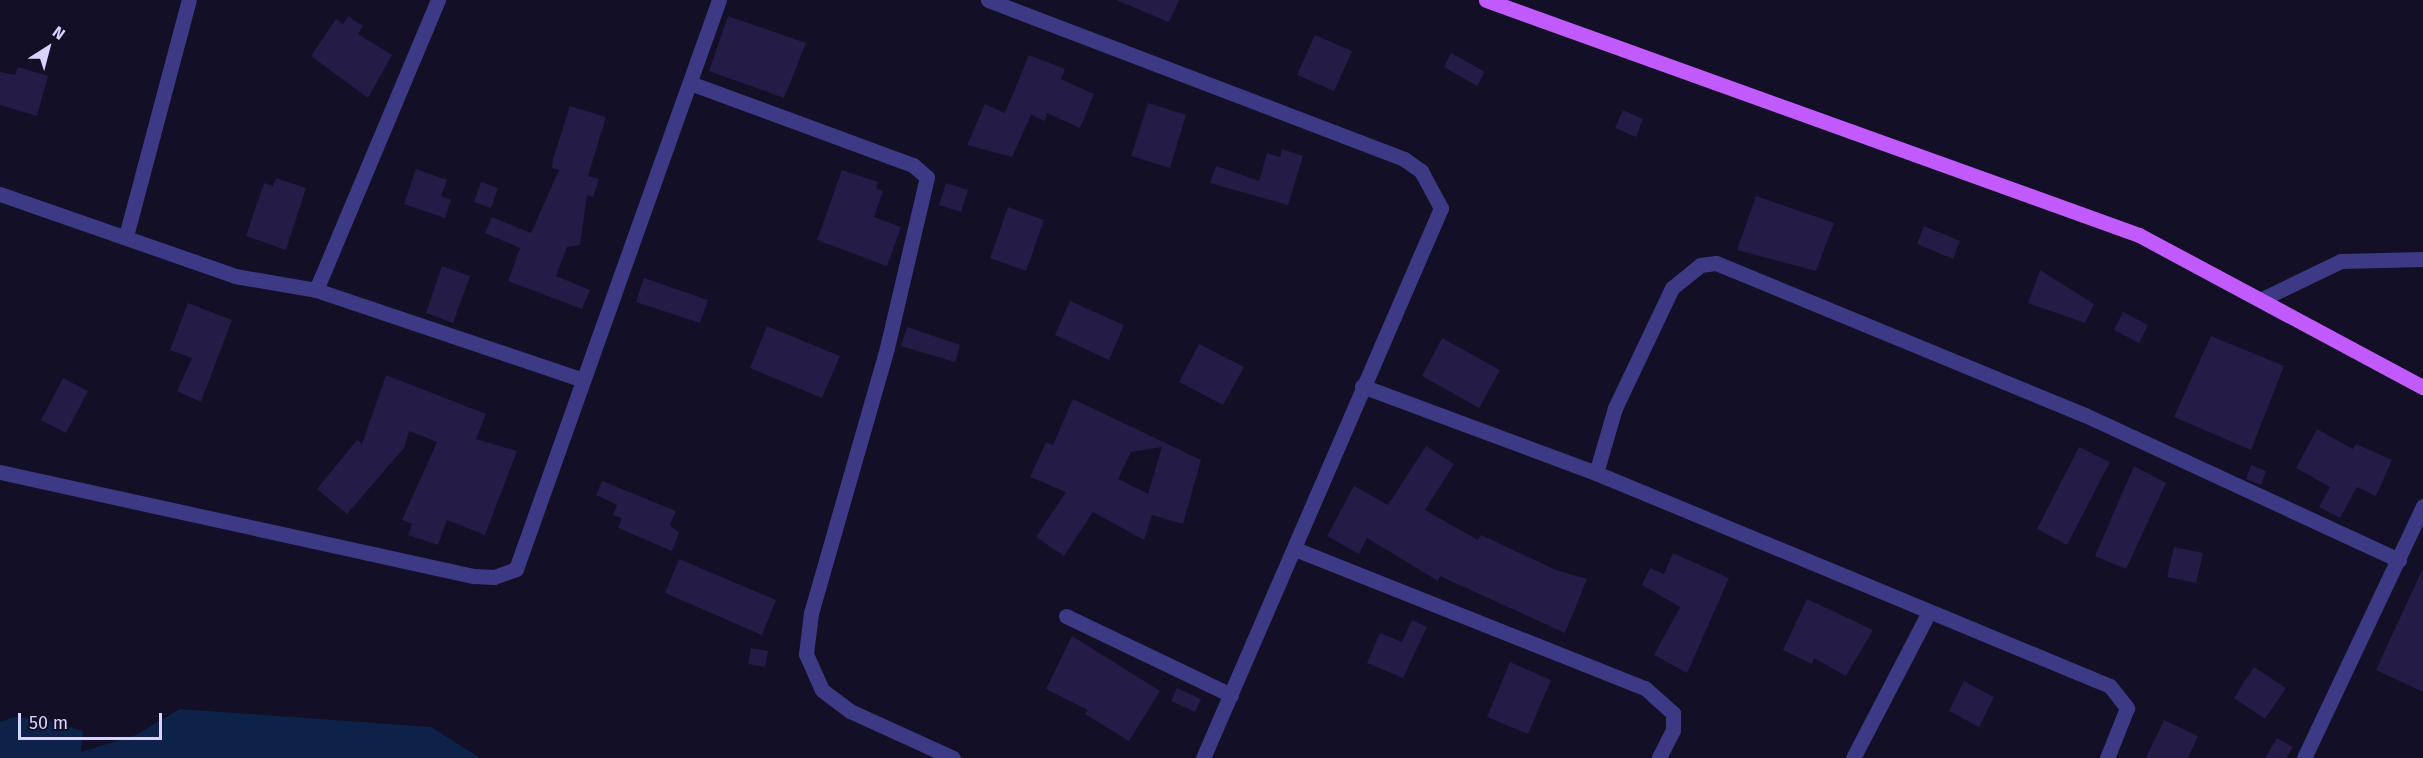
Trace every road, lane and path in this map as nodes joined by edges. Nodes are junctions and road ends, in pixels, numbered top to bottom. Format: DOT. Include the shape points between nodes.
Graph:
graph roads {
  1 [pos="189,0"];
  2 [pos="438,0"];
  3 [pos="718,0"];
  4 [pos="987,0"];
  5 [pos="1486,0"];
  6 [pos="690,83"];
  7 [pos="0,194"];
  8 [pos="126,236"];
  9 [pos="2423,259"];
  10 [pos="316,290"];
  11 [pos="2262,299"];
  12 [pos="581,379"];
  13 [pos="1362,386"];
  14 [pos="2423,387"];
  15 [pos="0,472"];
  16 [pos="1596,473"];
  17 [pos="2423,506"];
  18 [pos="1295,549"];
  19 [pos="2399,560"];
  20 [pos="1928,614"];
  21 [pos="1066,616"];
  22 [pos="1231,695"];
  23 [pos="953,758"];
  24 [pos="1203,758"];
  25 [pos="1659,758"];
  26 [pos="1853,758"];
  27 [pos="2107,758"];
  28 [pos="2304,758"];
  1 -- 8 [label="street"];
  2 -- 10 [label="street"];
  3 -- 6 [label="street"];
  4 -- 13 [label="street" via="1404,159 1421,171 1441,208"];
  5 -- 11 [label="main road" via="2139,235"];
  6 -- 12 [label="street"];
  6 -- 23 [label="street" via="913,165 927,177 887,348 811,613 806,654 822,690 850,711"];
  7 -- 8 [label="street"];
  8 -- 10 [label="street" via="235,276"];
  9 -- 11 [label="street" via="2341,261"];
  10 -- 12 [label="street"];
  11 -- 14 [label="main road"];
  12 -- 15 [label="street" via="516,568 494,577"];
  13 -- 16 [label="street"];
  13 -- 18 [label="street"];
  16 -- 19 [label="street" via="1615,408 1672,288 1700,265 1716,263 2085,415"];
  16 -- 20 [label="street"];
  17 -- 19 [label="street"];
  18 -- 22 [label="street"];
  18 -- 25 [label="street" via="1645,688 1673,713 1673,730"];
  19 -- 28 [label="street"];
  20 -- 26 [label="street"];
  20 -- 27 [label="street" via="2110,686 2127,708"];
  21 -- 22 [label="street"];
  22 -- 24 [label="street"];
}
